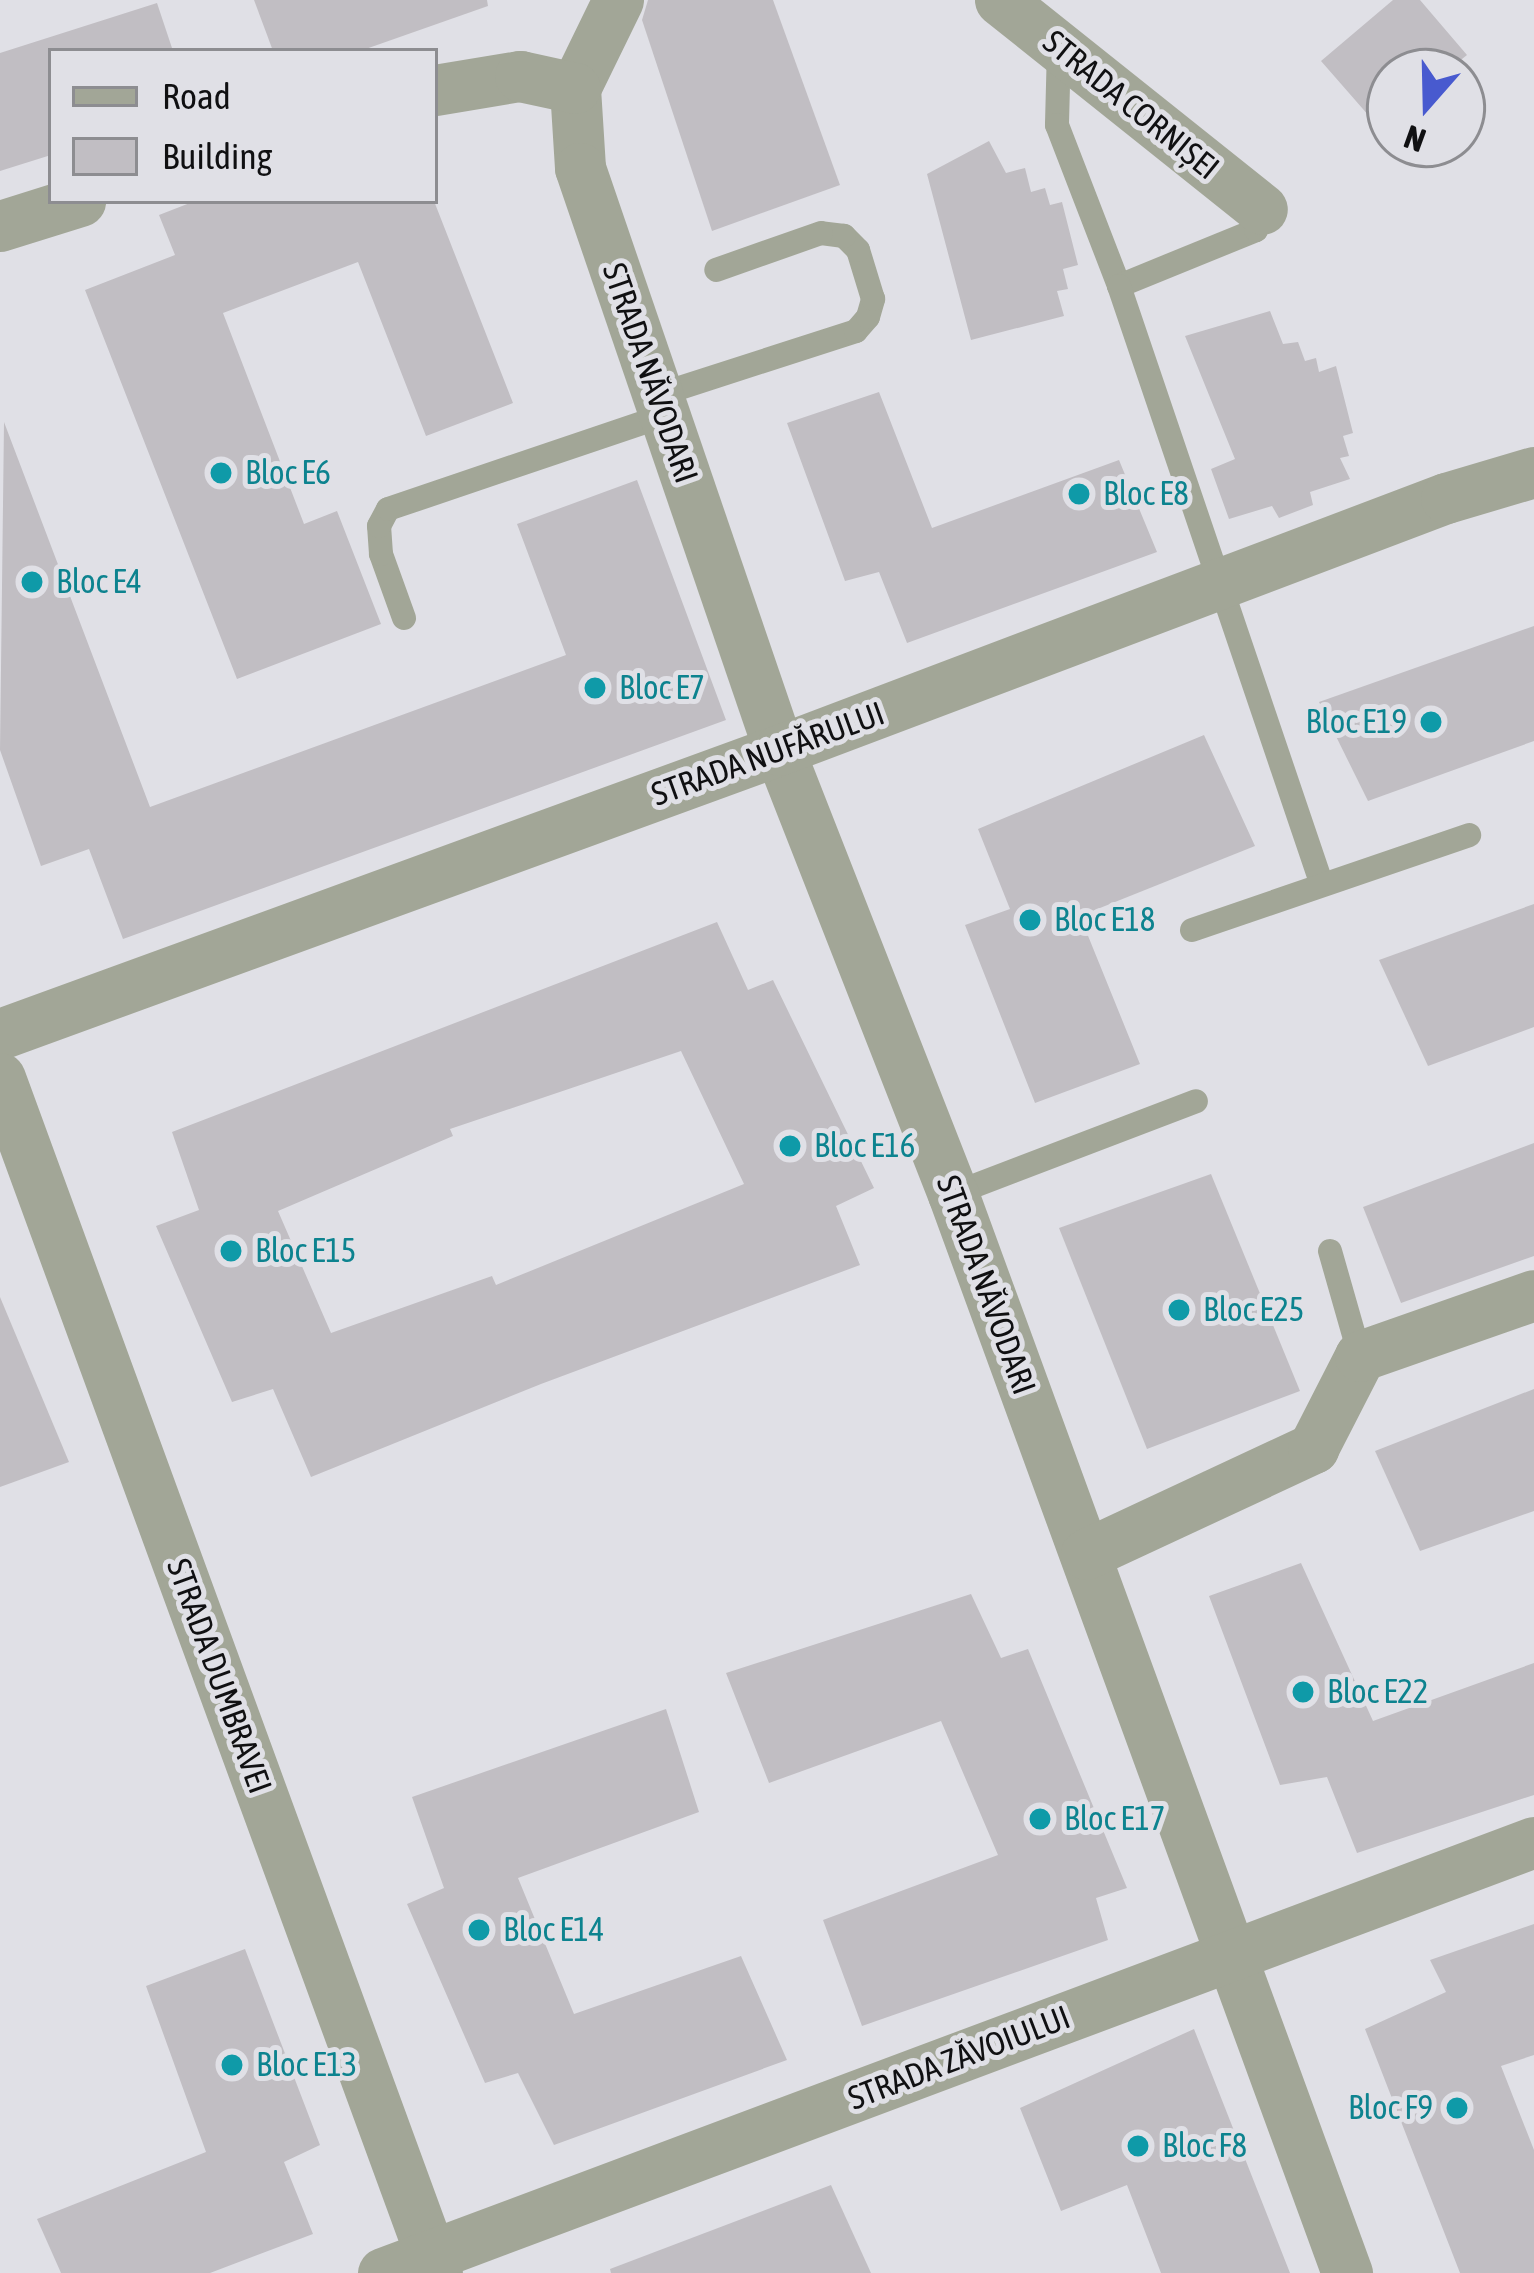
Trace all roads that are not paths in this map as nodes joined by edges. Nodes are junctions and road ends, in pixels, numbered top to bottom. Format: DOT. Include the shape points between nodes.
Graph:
graph roads {
  1 [pos="1000,0"];
  2 [pos="606,8"];
  3 [pos="1059,47"];
  4 [pos="574,88"];
  5 [pos="438,90"];
  6 [pos="70,204"];
  7 [pos="1262,209"];
  8 [pos="0,226"];
  9 [pos="716,270"];
  10 [pos="1119,286"];
  11 [pos="661,405"];
  12 [pos="1534,472"];
  13 [pos="1219,586"];
  14 [pos="404,618"];
  15 [pos="779,750"];
  16 [pos="1469,835"];
  17 [pos="1322,885"];
  18 [pos="1192,930"];
  19 [pos="0,1034"];
  20 [pos="0,1078"];
  21 [pos="1196,1101"];
  22 [pos="953,1194"];
  23 [pos="1330,1251"];
  24 [pos="1534,1295"];
  25 [pos="1360,1355"];
  26 [pos="1086,1553"];
  27 [pos="1534,1842"];
  28 [pos="1230,1955"];
  29 [pos="434,2264"];
  30 [pos="383,2273"];
  31 [pos="1347,2273"];
  1 -- 3 [label="street, STRADA CORNIȘEI"];
  2 -- 4 [label="street, STRADA NĂVODARI"];
  3 -- 7 [label="street, STRADA CORNIȘEI"];
  3 -- 10 [label="lane" via="1057,125"];
  4 -- 5 [label="street" via="520,76"];
  4 -- 11 [label="street, STRADA NĂVODARI" via="580,168"];
  6 -- 8 [label="street"];
  7 -- 10 [label="lane" via="1256,230"];
  9 -- 11 [label="lane" via="821,233 844,236 858,250 873,298 856,332"];
  10 -- 13 [label="lane"];
  11 -- 14 [label="lane" via="388,508 379,526 381,554"];
  11 -- 15 [label="street, STRADA NĂVODARI"];
  12 -- 13 [label="street, STRADA NUFĂRULUI"];
  13 -- 15 [label="street, STRADA NUFĂRULUI"];
  13 -- 17 [label="lane"];
  15 -- 19 [label="street, STRADA NUFĂRULUI"];
  15 -- 22 [label="street, STRADA NĂVODARI"];
  16 -- 17 [label="lane"];
  17 -- 18 [label="lane"];
  20 -- 29 [label="street, STRADA DUMBRAVEI"];
  21 -- 22 [label="lane"];
  22 -- 26 [label="street, STRADA NĂVODARI"];
  23 -- 25 [label="lane"];
  24 -- 25 [label="street"];
  25 -- 26 [label="street" via="1313,1448"];
  26 -- 28 [label="street, STRADA NĂVODARI"];
  27 -- 28 [label="street, STRADA ZĂVOIULUI"];
  28 -- 29 [label="street, STRADA ZĂVOIULUI"];
  28 -- 31 [label="street, STRADA NĂVODARI"];
  29 -- 30 [label="street, STRADA ZĂVOIULUI"];
}
